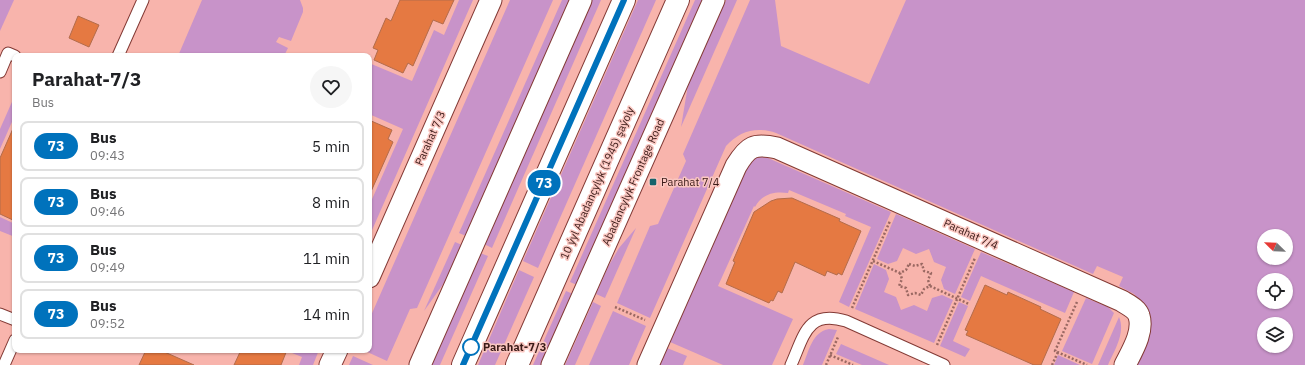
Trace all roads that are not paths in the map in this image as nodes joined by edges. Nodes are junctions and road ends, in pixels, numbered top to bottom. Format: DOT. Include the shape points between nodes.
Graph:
graph roads {
  1 [pos="143,0"];
  2 [pos="491,0"];
  3 [pos="581,0"];
  4 [pos="624,0"];
  5 [pos="678,0"];
  6 [pos="714,0"];
  7 [pos="119,53"];
  8 [pos="12,55"];
  9 [pos="0,72"];
  10 [pos="372,270"];
  11 [pos="0,314"];
  12 [pos="12,319"];
  13 [pos="12,347"];
  14 [pos="336,353"];
  15 [pos="4,365"];
  16 [pos="330,365"];
  17 [pos="420,365"];
  18 [pos="463,365"];
  19 [pos="517,365"];
  20 [pos="552,365"];
  21 [pos="648,365"];
  22 [pos="791,365"];
  23 [pos="944,365"];
  24 [pos="1126,365"];
  1 -- 7 [label="lane"];
  2 -- 10 [label="street, Parahat 7/3"];
  3 -- 17 [label="street"];
  4 -- 18 [label="main road"];
  5 -- 19 [label="main road, 10 ýyl Abadançylyk (1945) şaýoly"];
  6 -- 20 [label="street, Abadancylyk Frontage Road"];
  8 -- 9 [label="lane" via="8,53"];
  11 -- 12 [label="lane"];
  13 -- 15 [label="lane"];
  14 -- 16 [label="street"];
  21 -- 24 [label="street, Parahat 7/4" via="736,166 753,146 765,145 777,148 1122,301 1139,315 1140,326"];
  22 -- 23 [label="lane" via="811,323 823,318 834,318"];
}
